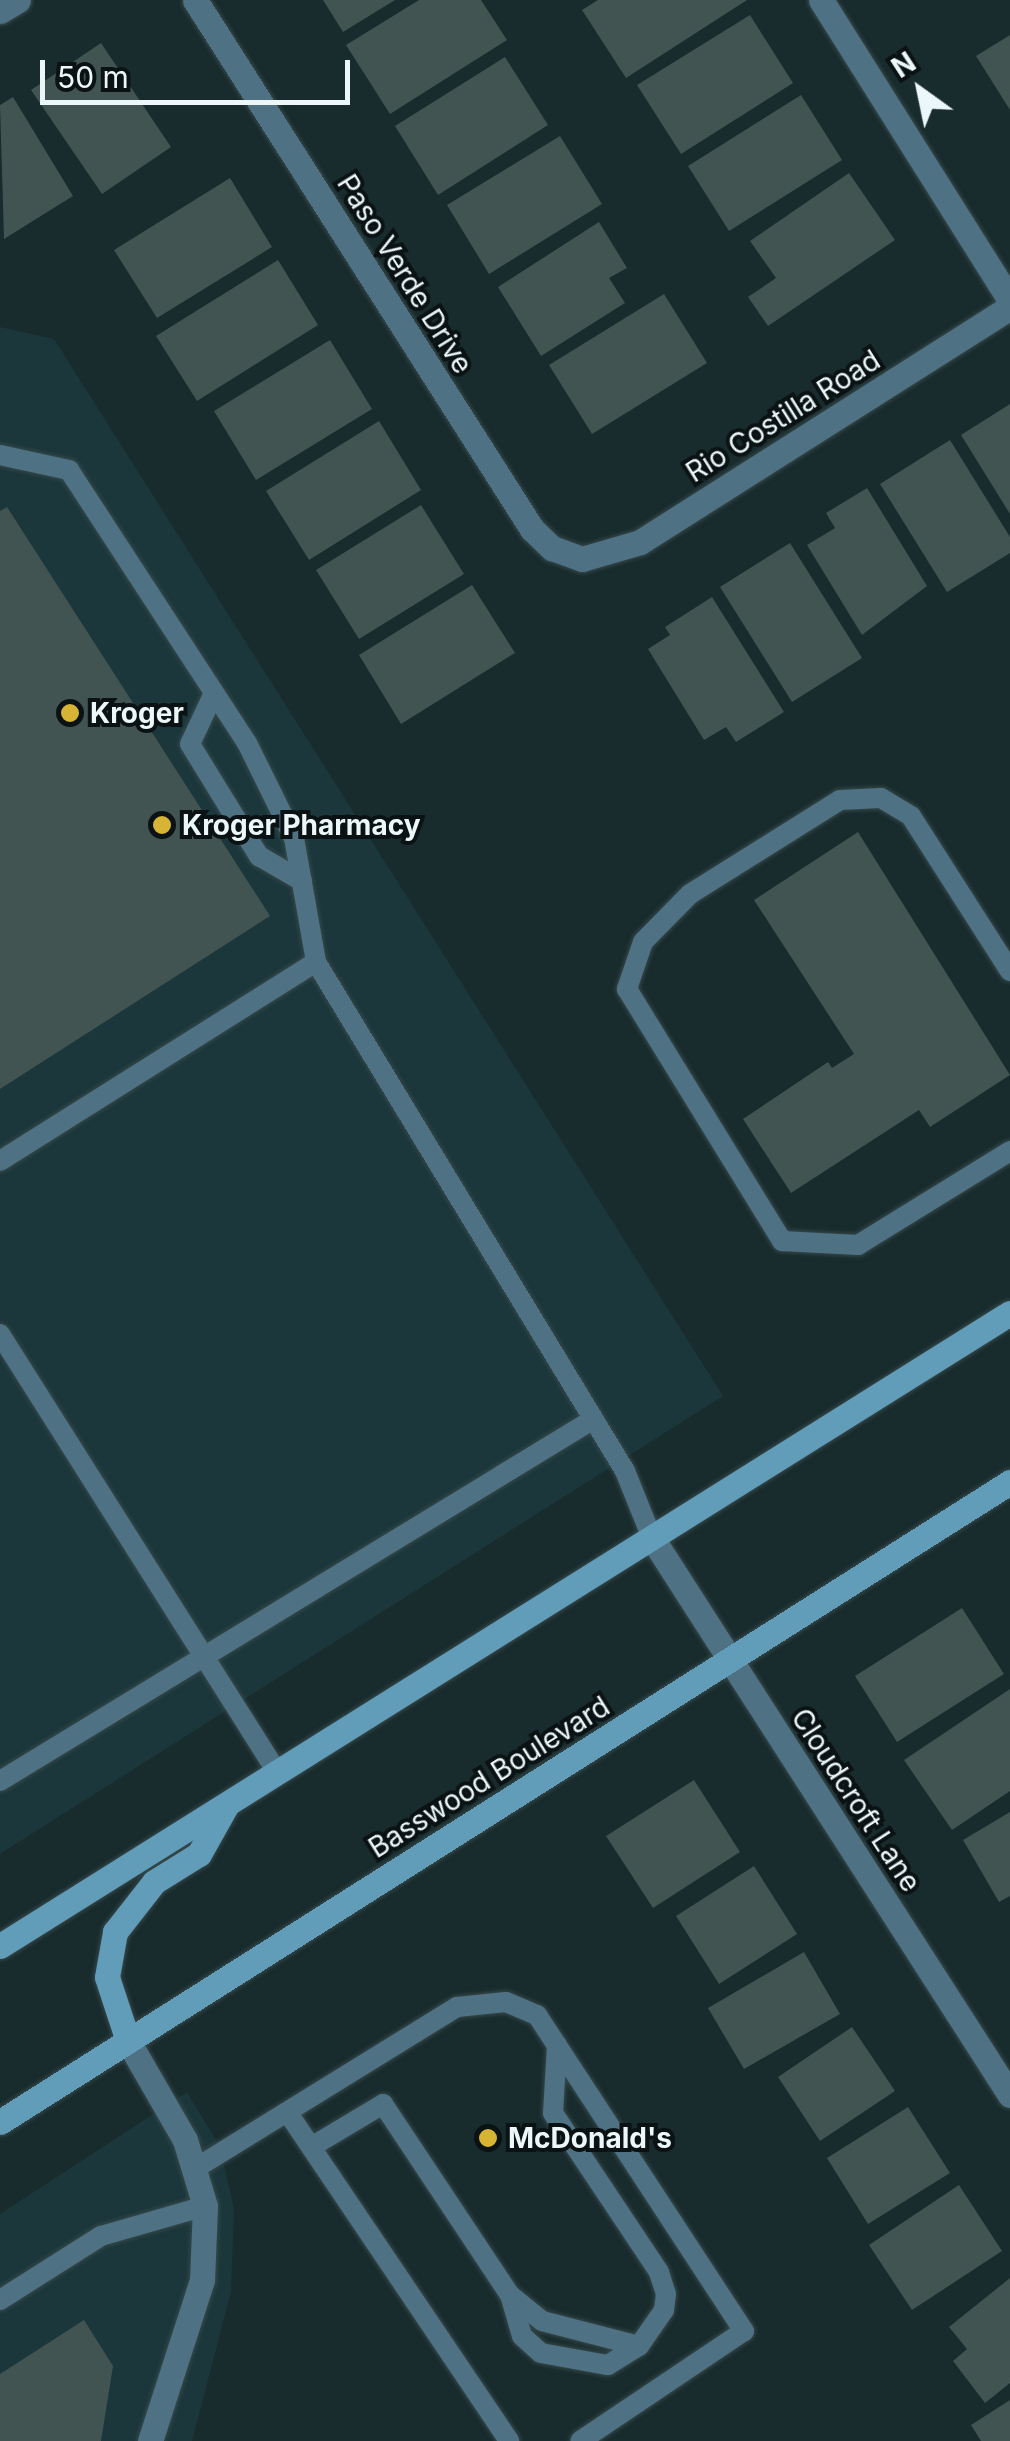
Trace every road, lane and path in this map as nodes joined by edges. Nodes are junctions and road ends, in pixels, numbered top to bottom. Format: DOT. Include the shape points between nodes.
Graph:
graph roads {
  1 [pos="18,0"];
  2 [pos="195,0"];
  3 [pos="821,0"];
  4 [pos="0,11"];
  5 [pos="1010,303"];
  6 [pos="0,455"];
  7 [pos="582,559"];
  8 [pos="214,693"];
  9 [pos="302,881"];
  10 [pos="316,962"];
  11 [pos="1010,971"];
  12 [pos="1010,1151"];
  13 [pos="0,1160"];
  14 [pos="1010,1313"];
  15 [pos="0,1334"];
  16 [pos="592,1420"];
  17 [pos="1010,1482"];
  18 [pos="652,1538"];
  19 [pos="208,1658"];
  20 [pos="730,1660"];
  21 [pos="276,1772"];
  22 [pos="0,1781"];
  23 [pos="229,1802"];
  24 [pos="0,1946"];
  25 [pos="128,2041"];
  26 [pos="558,2045"];
  27 [pos="1010,2094"];
  28 [pos="288,2113"];
  29 [pos="0,2122"];
  30 [pos="310,2147"];
  31 [pos="196,2168"];
  32 [pos="205,2206"];
  33 [pos="510,2296"];
  34 [pos="0,2300"];
  35 [pos="639,2346"];
  36 [pos="150,2441"];
  37 [pos="508,2441"];
  38 [pos="580,2441"];
  1 -- 4 [label="street"];
  2 -- 7 [label="street, Paso Verde Drive" via="532,529 552,548"];
  3 -- 5 [label="street"];
  5 -- 7 [label="street, Rio Costilla Road" via="640,542"];
  6 -- 8 [label="lane" via="69,470"];
  8 -- 9 [label="lane" via="294,838"];
  8 -- 9 [label="lane" via="190,744 259,856"];
  9 -- 10 [label="lane"];
  10 -- 13 [label="lane"];
  10 -- 16 [label="lane"];
  11 -- 12 [label="lane" via="911,816 881,798 840,800 690,894 643,942 627,989 782,1242 858,1246"];
  14 -- 18 [label="main road"];
  15 -- 19 [label="lane"];
  16 -- 18 [label="lane" via="625,1472"];
  16 -- 19 [label="lane"];
  17 -- 20 [label="main road, Basswood Boulevard"];
  18 -- 20 [label="street, Cloudcroft Lane"];
  18 -- 21 [label="main road"];
  19 -- 21 [label="lane"];
  19 -- 22 [label="lane"];
  20 -- 25 [label="main road, Basswood Boulevard"];
  20 -- 27 [label="street, Cloudcroft Lane"];
  21 -- 23 [label="main road"];
  23 -- 24 [label="main road"];
  23 -- 25 [label="main road" via="198,1854 154,1882 115,1932 107,1978"];
  25 -- 29 [label="main road, Basswood Boulevard"];
  25 -- 31 [label="street"];
  26 -- 28 [label="lane" via="537,2015 483,2000 457,2007"];
  26 -- 35 [label="lane" via="554,2112 659,2272 666,2294 664,2310"];
  26 -- 38 [label="lane" via="744,2331"];
  28 -- 30 [label="lane"];
  28 -- 31 [label="lane"];
  30 -- 33 [label="lane" via="383,2104"];
  30 -- 37 [label="lane"];
  31 -- 32 [label="street"];
  32 -- 34 [label="lane" via="101,2236"];
  32 -- 36 [label="street" via="202,2280"];
  33 -- 35 [label="lane" via="542,2321"];
  33 -- 35 [label="lane" via="522,2336 541,2353 608,2365"];
}
